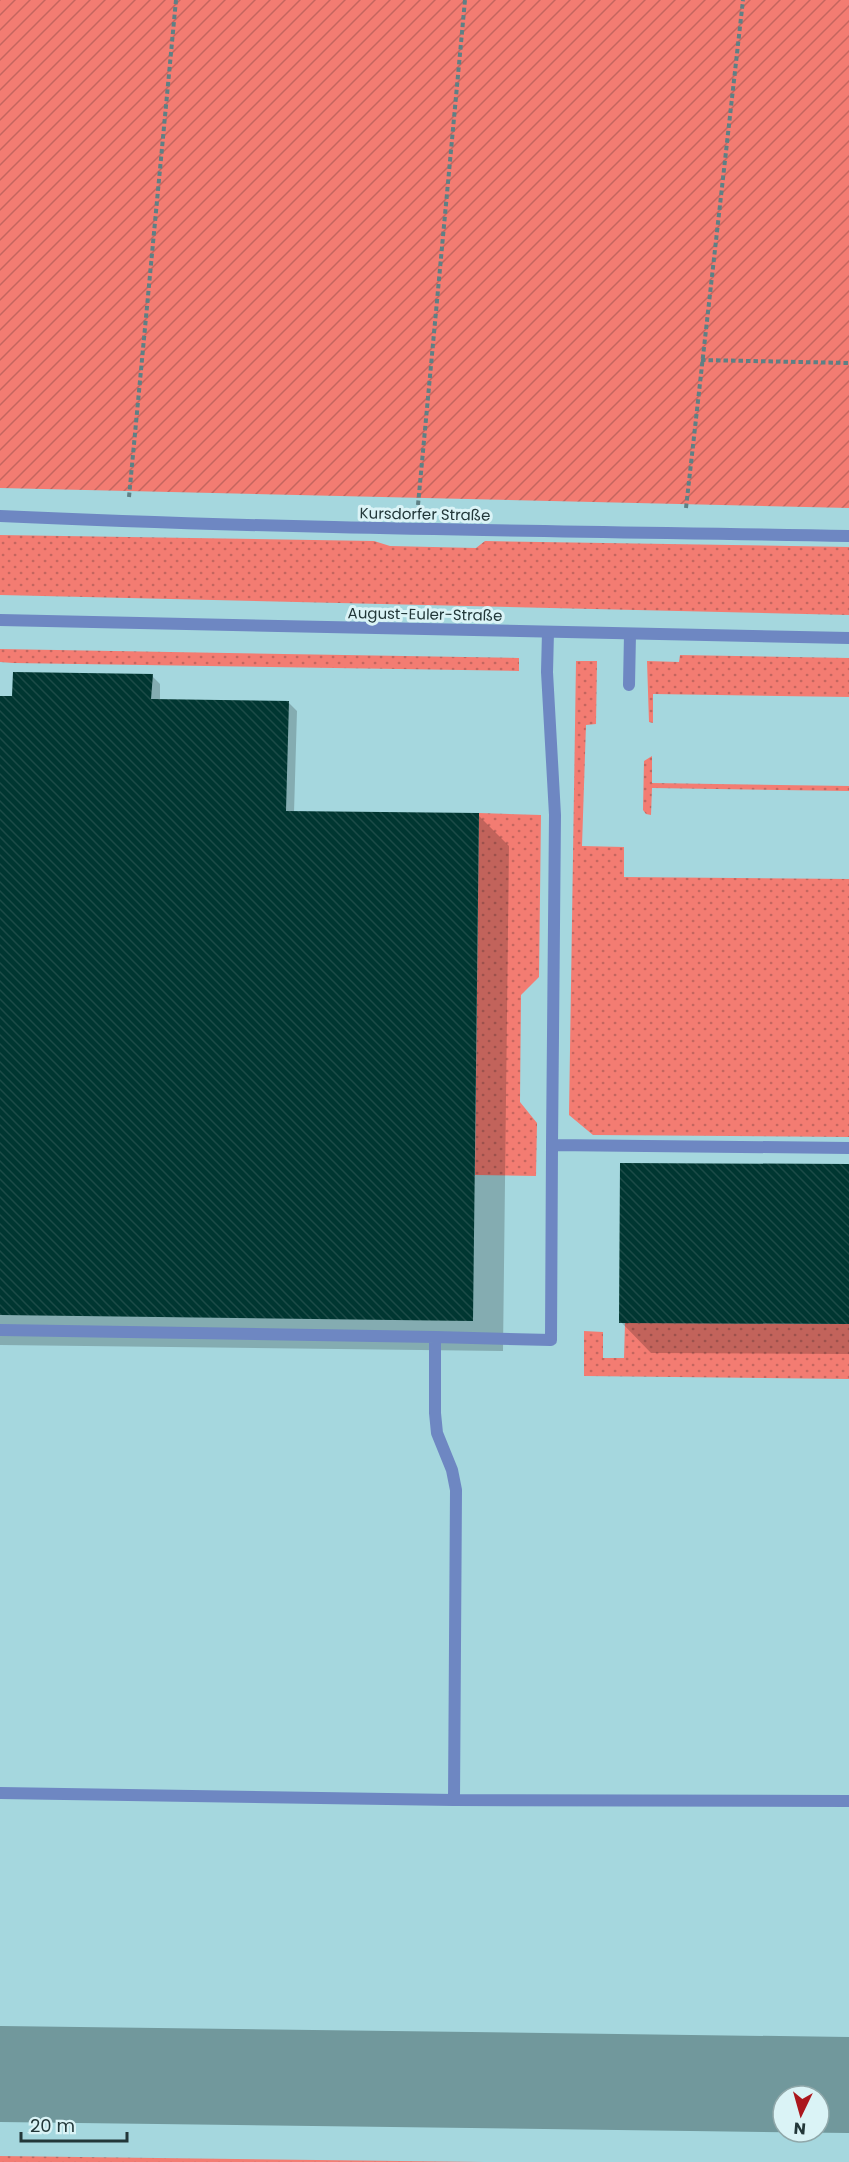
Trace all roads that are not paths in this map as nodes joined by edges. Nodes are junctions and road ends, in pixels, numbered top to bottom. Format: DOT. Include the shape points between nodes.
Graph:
graph roads {
  1 [pos="0,516"];
  2 [pos="849,536"];
  3 [pos="0,620"];
  4 [pos="548,632"];
  5 [pos="630,634"];
  6 [pos="849,638"];
  7 [pos="628,685"];
  8 [pos="552,1145"];
  9 [pos="849,1148"];
  10 [pos="0,1330"];
  11 [pos="435,1337"];
  12 [pos="0,1793"];
  13 [pos="454,1800"];
  14 [pos="849,1801"];
  1 -- 2 [label="street, Kursdorfer Straße" via="415,529"];
  3 -- 4 [label="street, August-Euler-Straße"];
  4 -- 5 [label="street, August-Euler-Straße"];
  4 -- 8 [label="street" via="555,815"];
  5 -- 6 [label="street, August-Euler-Straße"];
  5 -- 7 [label="street"];
  8 -- 9 [label="street"];
  8 -- 11 [label="street" via="551,1340"];
  10 -- 11 [label="street"];
  11 -- 13 [label="street" via="435,1413 456,1490"];
  12 -- 13 [label="street"];
  13 -- 14 [label="street"];
}
